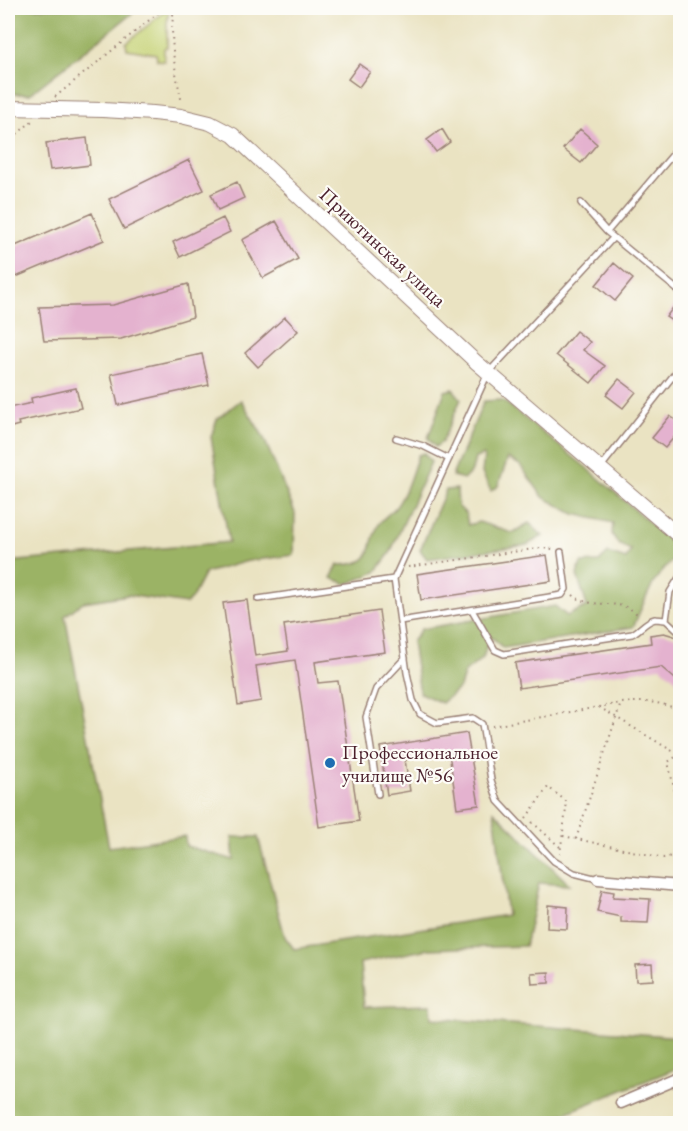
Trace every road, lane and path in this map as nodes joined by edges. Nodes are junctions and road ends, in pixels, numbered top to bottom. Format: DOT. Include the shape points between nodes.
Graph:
graph roads {
  1 [pos="164,8"];
  2 [pos="174,8"];
  3 [pos="52,98"];
  4 [pos="182,105"];
  5 [pos="8,108"];
  6 [pos="35,118"];
  7 [pos="8,142"];
  8 [pos="681,146"];
  9 [pos="581,203"];
  10 [pos="607,232"];
  11 [pos="613,237"];
  12 [pos="681,292"];
  13 [pos="681,368"];
  14 [pos="488,373"];
  15 [pos="396,438"];
  16 [pos="449,459"];
  17 [pos="601,468"];
  18 [pos="681,537"];
  19 [pos="561,552"];
  20 [pos="399,569"];
  21 [pos="681,576"];
  22 [pos="394,579"];
  23 [pos="566,589"];
  24 [pos="258,599"];
  25 [pos="472,610"];
  26 [pos="666,620"];
  27 [pos="400,621"];
  28 [pos="646,624"];
  29 [pos="681,633"];
  30 [pos="405,658"];
  31 [pos="621,703"];
  32 [pos="599,707"];
  33 [pos="681,710"];
  34 [pos="616,717"];
  35 [pos="482,727"];
  36 [pos="680,755"];
  37 [pos="378,794"];
  38 [pos="681,798"];
  39 [pos="526,818"];
  40 [pos="521,825"];
  41 [pos="562,836"];
  42 [pos="576,839"];
  43 [pos="561,848"];
  44 [pos="681,854"];
  45 [pos="559,864"];
  46 [pos="598,879"];
  47 [pos="681,886"];
  48 [pos="681,1078"];
  49 [pos="621,1103"];
  1 -- 3 [label="path"];
  2 -- 4 [label="path" via="172,49"];
  5 -- 14 [label="street, Приютинская улица" via="181,116 210,123 233,135"];
  6 -- 7 [label="path"];
  8 -- 10 [label="lane"];
  9 -- 10 [label="lane"];
  10 -- 11 [label="lane"];
  11 -- 12 [label="lane"];
  11 -- 14 [label="lane"];
  13 -- 17 [label="lane"];
  14 -- 16 [label="lane"];
  14 -- 17 [label="street, Приютинская улица"];
  15 -- 16 [label="lane"];
  16 -- 20 [label="lane"];
  17 -- 18 [label="street, Приютинская улица"];
  19 -- 20 [label="path" via="540,548"];
  19 -- 23 [label="lane"];
  20 -- 22 [label="lane"];
  21 -- 26 [label="lane" via="670,592"];
  22 -- 24 [label="lane"];
  22 -- 27 [label="lane"];
  23 -- 25 [label="lane" via="562,595"];
  23 -- 28 [label="path" via="579,600 615,604 634,611"];
  25 -- 27 [label="lane"];
  25 -- 28 [label="lane" via="495,650 504,654 632,634"];
  26 -- 28 [label="lane" via="655,619"];
  26 -- 29 [label="lane"];
  27 -- 30 [label="lane"];
  30 -- 35 [label="lane" via="413,700 420,714 437,723 473,718"];
  30 -- 37 [label="lane" via="376,689 366,717"];
  31 -- 32 [label="path"];
  31 -- 33 [label="path" via="663,704"];
  31 -- 34 [label="path"];
  32 -- 34 [label="path"];
  32 -- 35 [label="path"];
  34 -- 36 [label="path"];
  34 -- 42 [label="path"];
  35 -- 40 [label="lane" via="498,801"];
  36 -- 38 [label="path" via="668,762 676,797"];
  39 -- 40 [label="path"];
  39 -- 41 [label="path" via="548,787 567,802"];
  39 -- 43 [label="path"];
  40 -- 45 [label="lane"];
  41 -- 42 [label="path"];
  41 -- 43 [label="path"];
  42 -- 44 [label="path" via="664,858"];
  43 -- 45 [label="path"];
  45 -- 46 [label="lane" via="574,873"];
  46 -- 47 [label="street"];
  48 -- 49 [label="street"];
}
